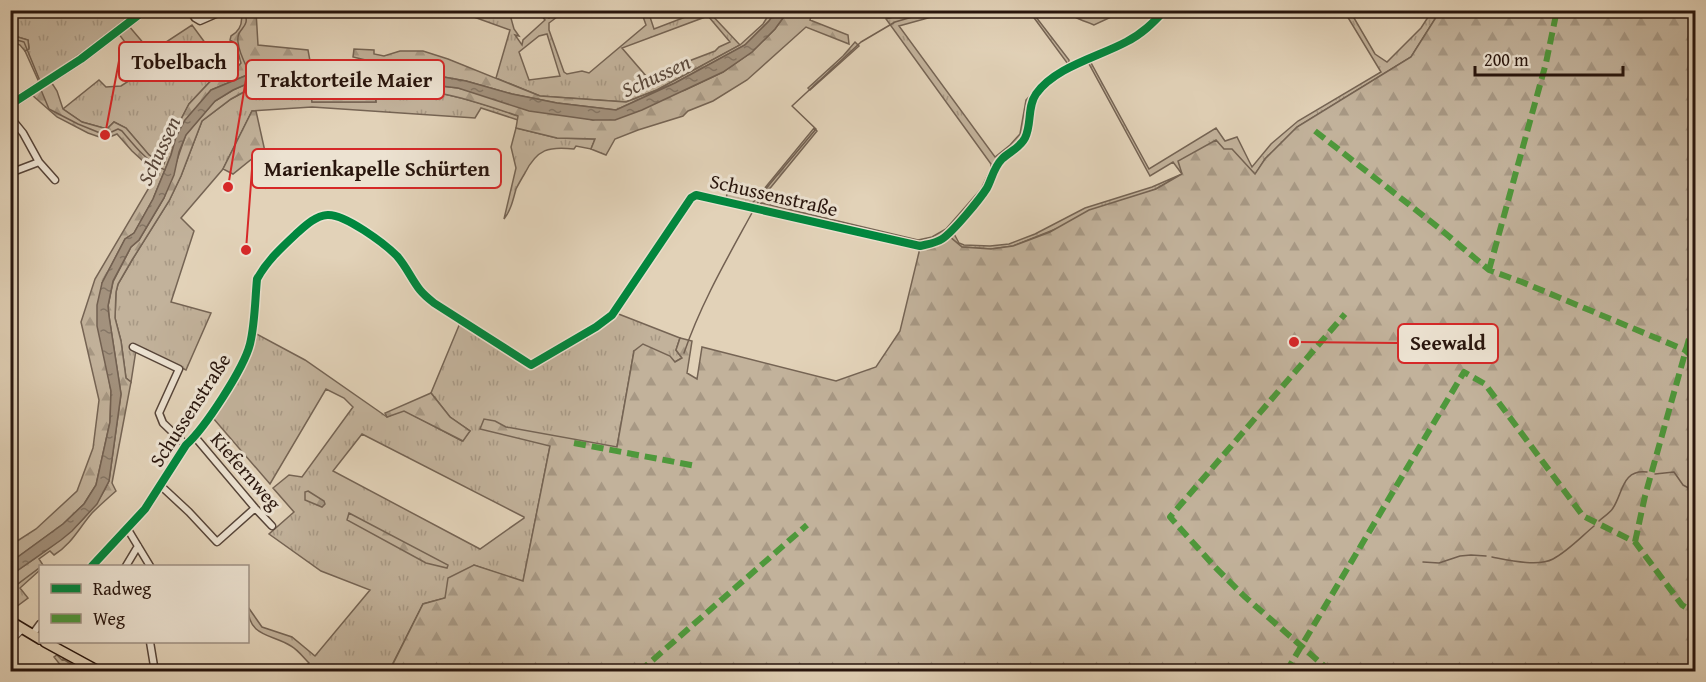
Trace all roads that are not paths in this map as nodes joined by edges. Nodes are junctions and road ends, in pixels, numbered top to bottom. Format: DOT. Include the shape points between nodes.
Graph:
graph roads {
  1 [pos="145,10"];
  2 [pos="190,10"];
  3 [pos="1165,10"];
  4 [pos="216,14"];
  5 [pos="10,105"];
  6 [pos="10,117"];
  7 [pos="39,162"];
  8 [pos="10,173"];
  9 [pos="55,180"];
  10 [pos="133,346"];
  11 [pos="195,437"];
  12 [pos="186,445"];
  13 [pos="161,486"];
  14 [pos="255,508"];
  15 [pos="272,526"];
  16 [pos="127,528"];
  17 [pos="138,546"];
  18 [pos="94,565"];
  19 [pos="127,565"];
  20 [pos="149,565"];
  21 [pos="10,621"];
  22 [pos="21,629"];
  23 [pos="36,637"];
  24 [pos="10,640"];
  25 [pos="47,643"];
  26 [pos="148,643"];
  27 [pos="100,672"];
  28 [pos="155,672"];
  1 -- 5 [label="street" via="81,59"];
  2 -- 4 [label="street" via="200,21"];
  3 -- 11 [label="street, Schussenstraße" via="1143,32 1074,65 1044,86 1033,100 1021,144 1002,159 981,196 942,239 920,246 696,195 612,315 531,365 434,303 397,257 354,224 340,216 319,217 284,245 257,279 250,347"];
  6 -- 7 [label="street"];
  7 -- 8 [label="street"];
  7 -- 9 [label="street"];
  10 -- 12 [label="street" via="179,369 159,414"];
  11 -- 12 [label="street, Schussenstraße"];
  11 -- 14 [label="street, Kiefernweg"];
  12 -- 13 [label="street, Schussenstraße"];
  13 -- 14 [label="street" via="218,542"];
  13 -- 16 [label="street, Schussenstraße"];
  14 -- 15 [label="street, Kiefernweg"];
  16 -- 17 [label="street"];
  16 -- 18 [label="street, Schussenstraße"];
  17 -- 19 [label="street"];
  17 -- 20 [label="street"];
  21 -- 22 [label="main road"];
  22 -- 23 [label="main road"];
  22 -- 24 [label="street"];
  25 -- 27 [label="main road"];
  26 -- 28 [label="street"];
}
